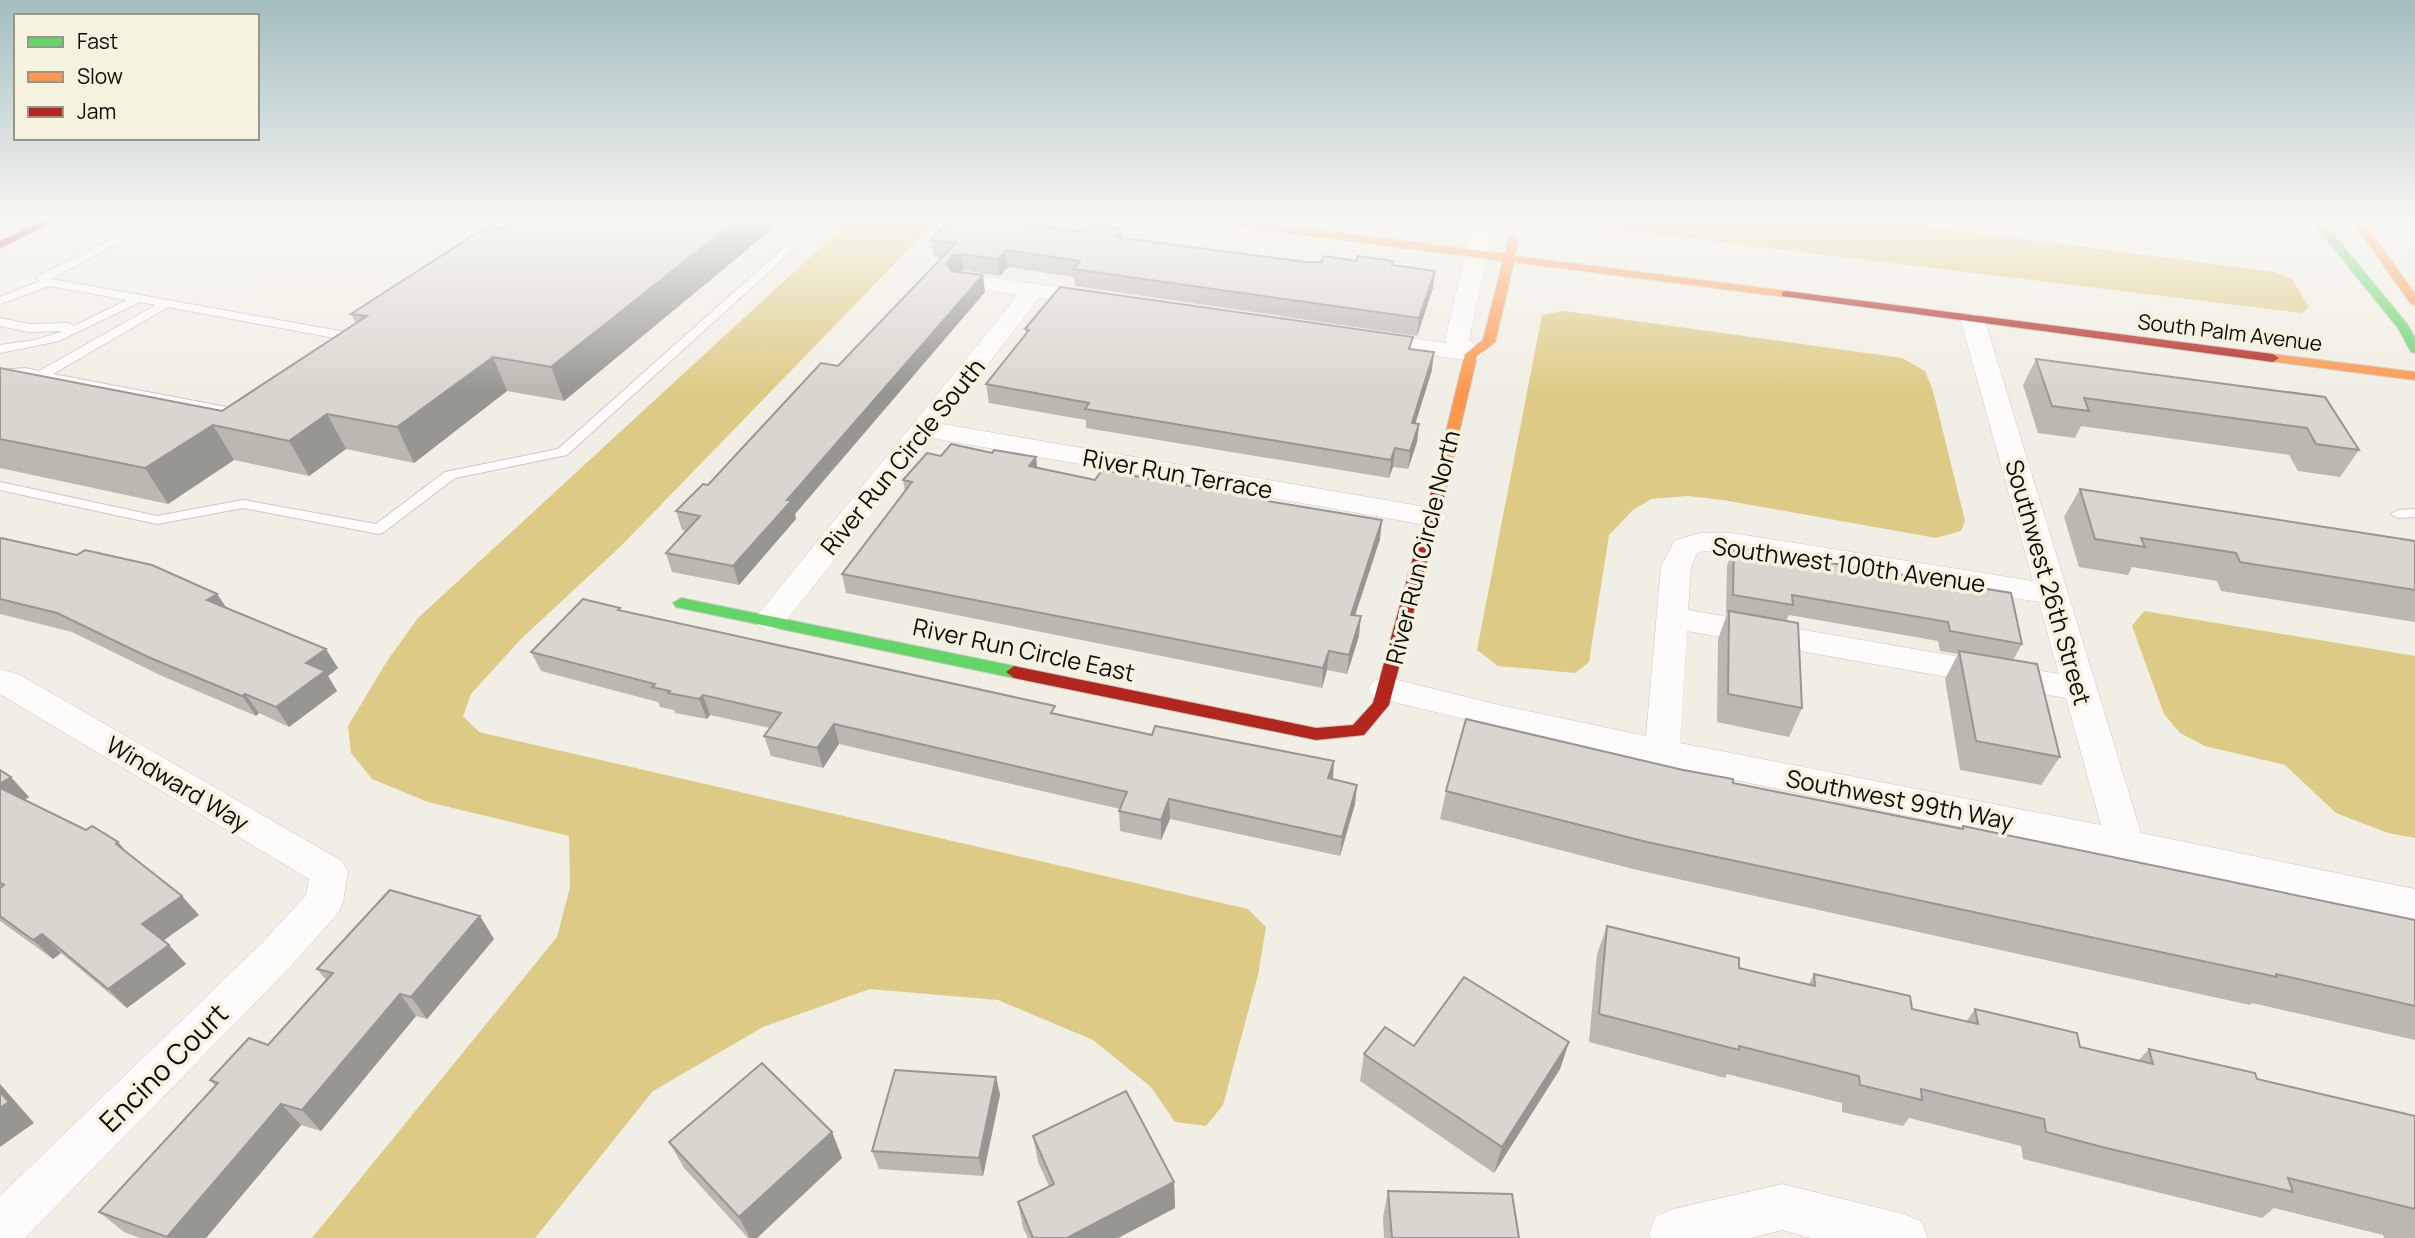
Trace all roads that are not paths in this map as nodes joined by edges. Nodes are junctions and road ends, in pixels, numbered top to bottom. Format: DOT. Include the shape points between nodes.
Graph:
graph roads {
  1 [pos="45,277"];
  2 [pos="758,277"];
  3 [pos="1480,277"];
  4 [pos="1505,277"];
  5 [pos="1648,277"];
  6 [pos="2362,277"];
  7 [pos="2397,277"];
  8 [pos="963,281"];
  9 [pos="48,282"];
  10 [pos="1033,291"];
  11 [pos="137,299"];
  12 [pos="0,301"];
  13 [pos="2415,302"];
  14 [pos="1115,303"];
  15 [pos="166,304"];
  16 [pos="1973,321"];
  17 [pos="0,322"];
  18 [pos="86,326"];
  19 [pos="1348,337"];
  20 [pos="2391,348"];
  21 [pos="0,349"];
  22 [pos="2415,350"];
  23 [pos="336,352"];
  24 [pos="1471,354"];
  25 [pos="0,374"];
  26 [pos="41,375"];
  27 [pos="2415,376"];
  28 [pos="253,407"];
  29 [pos="925,429"];
  30 [pos="0,486"];
  31 [pos="2415,513"];
  32 [pos="2398,514"];
  33 [pos="1432,517"];
  34 [pos="2052,594"];
  35 [pos="681,603"];
  36 [pos="1672,618"];
  37 [pos="770,620"];
  38 [pos="0,681"];
  39 [pos="1385,689"];
  40 [pos="2080,689"];
  41 [pos="1358,731"];
  42 [pos="1662,752"];
  43 [pos="2124,844"];
  44 [pos="324,902"];
  45 [pos="2415,905"];
  46 [pos="0,1229"];
  47 [pos="1673,1233"];
  48 [pos="1904,1238"];
  1 -- 9 [label="lane"];
  2 -- 30 [label="lane" via="562,452 450,475 379,529 243,503 156,520"];
  3 -- 24 [label="street" via="1457,340"];
  4 -- 24 [label="street, River Run Circle North" via="1489,342"];
  5 -- 16 [label="street, South Palm Avenue"];
  6 -- 22 [label="street" via="2403,327"];
  7 -- 13 [label="street"];
  8 -- 10 [label="street"];
  9 -- 11 [label="lane"];
  9 -- 12 [label="lane"];
  10 -- 14 [label="street"];
  10 -- 29 [label="street, River Run Circle South"];
  11 -- 15 [label="lane"];
  11 -- 18 [label="lane"];
  15 -- 23 [label="lane" via="361,335"];
  15 -- 26 [label="lane"];
  16 -- 27 [label="street, South Palm Avenue"];
  16 -- 34 [label="street, Southwest 26th Street"];
  17 -- 18 [label="lane" via="41,328"];
  18 -- 21 [label="lane" via="27,348"];
  19 -- 24 [label="street"];
  20 -- 22 [label="street"];
  24 -- 33 [label="street, River Run Circle North"];
  25 -- 26 [label="lane"];
  26 -- 28 [label="lane" via="242,414"];
  29 -- 33 [label="street, River Run Terrace"];
  29 -- 37 [label="street, River Run Circle South"];
  31 -- 32 [label="lane"];
  33 -- 39 [label="street, River Run Circle North"];
  34 -- 36 [label="street, Southwest 100th Avenue" via="1732,542 1701,542 1685,547 1676,567"];
  34 -- 40 [label="street, Southwest 26th Street"];
  35 -- 37 [label="street, River Run Circle East"];
  36 -- 40 [label="street"];
  36 -- 42 [label="street, Southwest 100th Avenue"];
  37 -- 41 [label="street, River Run Circle East" via="1316,734"];
  38 -- 44 [label="street, Windward Way" via="329,872"];
  39 -- 41 [label="street, River Run Circle North" via="1381,705"];
  39 -- 42 [label="street, Southwest 99th Way"];
  40 -- 43 [label="street, Southwest 26th Street"];
  42 -- 43 [label="street, Southwest 99th Way"];
  43 -- 45 [label="street, Southwest 99th Way"];
  44 -- 46 [label="street, Encino Court"];
  47 -- 48 [label="street" via="1782,1207"];
}
